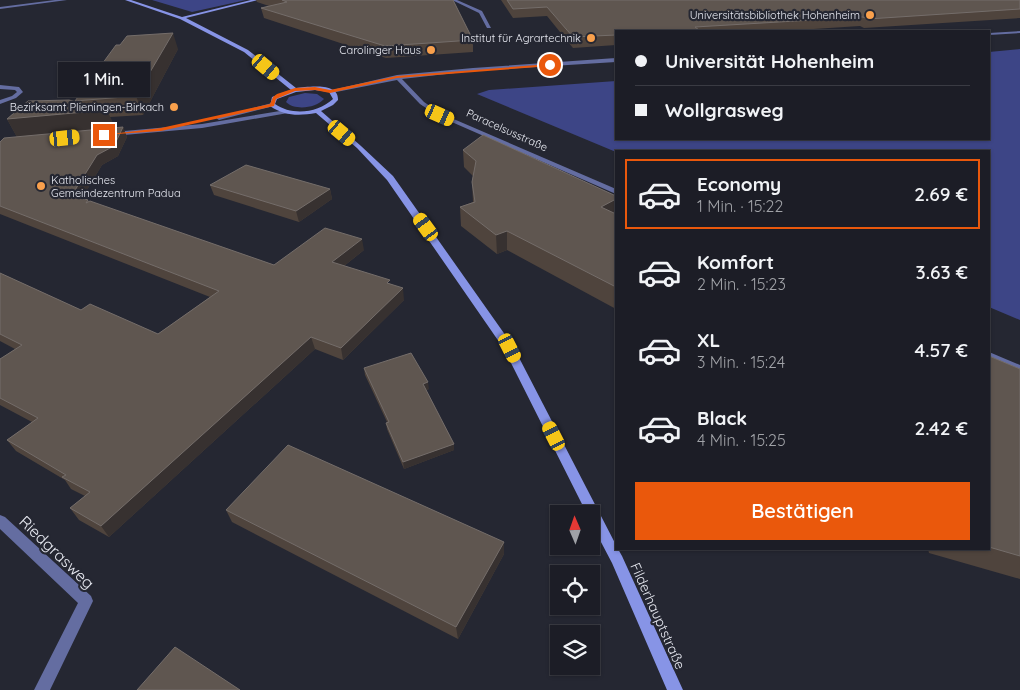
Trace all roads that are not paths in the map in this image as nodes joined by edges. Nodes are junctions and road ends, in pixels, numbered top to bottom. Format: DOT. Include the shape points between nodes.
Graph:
graph roads {
  1 [pos="65,0"];
  2 [pos="127,0"];
  3 [pos="256,0"];
  4 [pos="454,0"];
  5 [pos="0,8"];
  6 [pos="182,18"];
  7 [pos="489,27"];
  8 [pos="1020,32"];
  9 [pos="990,34"];
  10 [pos="615,60"];
  11 [pos="397,77"];
  12 [pos="0,86"];
  13 [pos="295,90"];
  14 [pos="330,91"];
  15 [pos="0,102"];
  16 [pos="272,105"];
  17 [pos="316,110"];
  18 [pos="286,112"];
  19 [pos="161,129"];
  20 [pos="104,135"];
  21 [pos="615,192"];
  22 [pos="990,356"];
  23 [pos="1020,369"];
  24 [pos="0,520"];
  25 [pos="42,690"];
  26 [pos="674,690"];
  1 -- 5 [label="street"];
  2 -- 6 [label="main road"];
  3 -- 6 [label="main road"];
  4 -- 7 [label="street" via="481,12"];
  6 -- 13 [label="main road" via="246,51"];
  8 -- 9 [label="street"];
  10 -- 11 [label="street"];
  11 -- 14 [label="street"];
  11 -- 21 [label="street, Paracelsusstraße" via="422,103 440,115"];
  12 -- 15 [label="street" via="17,88 20,92"];
  13 -- 14 [label="main road" via="315,88"];
  13 -- 16 [label="main road" via="274,98"];
  14 -- 17 [label="main road" via="336,99"];
  16 -- 18 [label="main road"];
  16 -- 19 [label="street"];
  17 -- 18 [label="main road"];
  17 -- 26 [label="main road, Filderhauptstraße" via="390,178 510,348 617,560"];
  18 -- 19 [label="street"];
  19 -- 20 [label="street"];
  22 -- 23 [label="street"];
  24 -- 25 [label="street, Riedgrasweg" via="86,601"];
}
